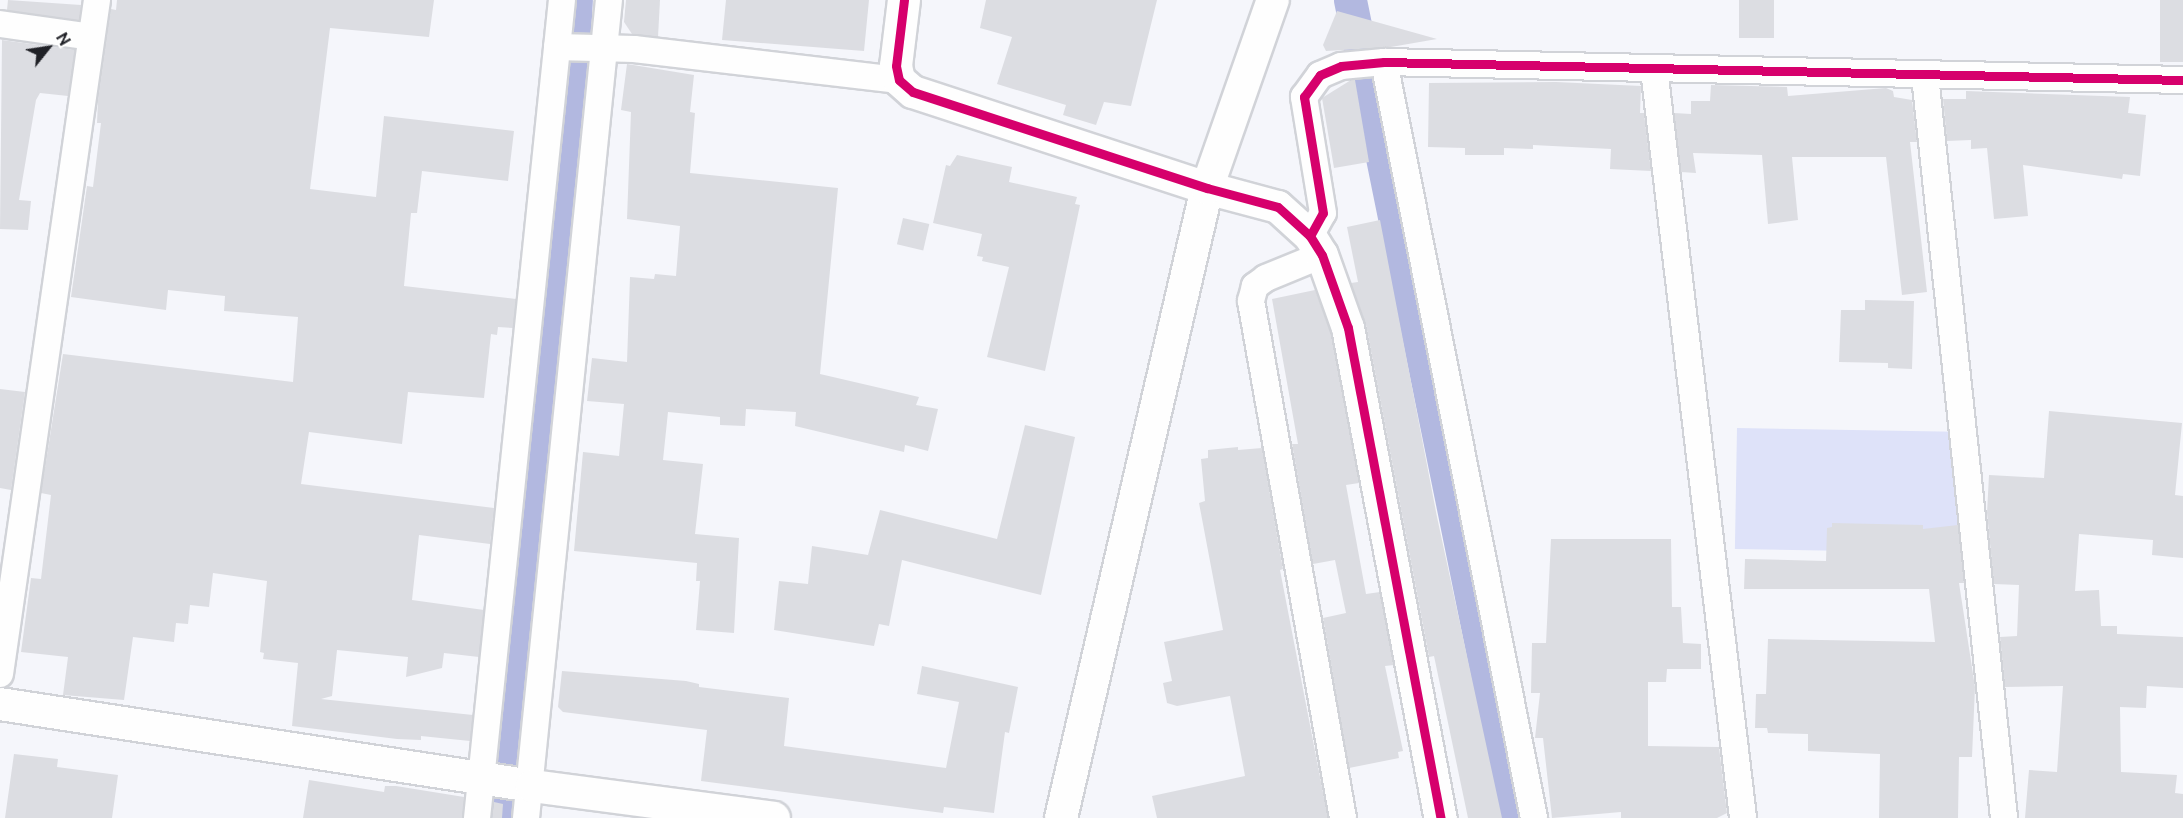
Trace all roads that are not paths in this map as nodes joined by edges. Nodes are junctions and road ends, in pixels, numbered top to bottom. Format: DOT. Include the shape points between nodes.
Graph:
graph roads {
  1 [pos="97,0"];
  2 [pos="562,0"];
  3 [pos="609,0"];
  4 [pos="904,0"];
  5 [pos="1273,0"];
  6 [pos="0,24"];
  7 [pos="92,37"];
  8 [pos="580,49"];
  9 [pos="1384,62"];
  10 [pos="1654,69"];
  11 [pos="1925,76"];
  12 [pos="899,80"];
  13 [pos="2183,80"];
  14 [pos="1207,188"];
  15 [pos="1316,246"];
  16 [pos="0,674"];
  17 [pos="0,704"];
  18 [pos="506,782"];
  19 [pos="477,818"];
  20 [pos="526,818"];
  21 [pos="774,818"];
  22 [pos="1061,818"];
  23 [pos="1343,818"];
  24 [pos="1441,818"];
  25 [pos="1534,818"];
  26 [pos="1743,818"];
  27 [pos="2004,818"];
  1 -- 7 [label="street"];
  2 -- 8 [label="street"];
  3 -- 8 [label="street"];
  4 -- 12 [label="street" via="896,66"];
  5 -- 14 [label="street"];
  6 -- 7 [label="street"];
  7 -- 16 [label="street"];
  8 -- 12 [label="street"];
  8 -- 18 [label="street"];
  8 -- 18 [label="street"];
  9 -- 10 [label="street"];
  9 -- 15 [label="street" via="1341,66 1320,75 1304,97 1323,213"];
  9 -- 25 [label="street"];
  10 -- 11 [label="street"];
  10 -- 26 [label="street"];
  11 -- 13 [label="street"];
  11 -- 27 [label="street"];
  12 -- 14 [label="street" via="913,92"];
  14 -- 15 [label="street" via="1278,207"];
  14 -- 22 [label="street"];
  15 -- 23 [label="street" via="1255,286 1251,301"];
  15 -- 24 [label="street" via="1348,328"];
  17 -- 18 [label="street"];
  18 -- 19 [label="street"];
  18 -- 20 [label="street"];
  18 -- 21 [label="street"];
}
